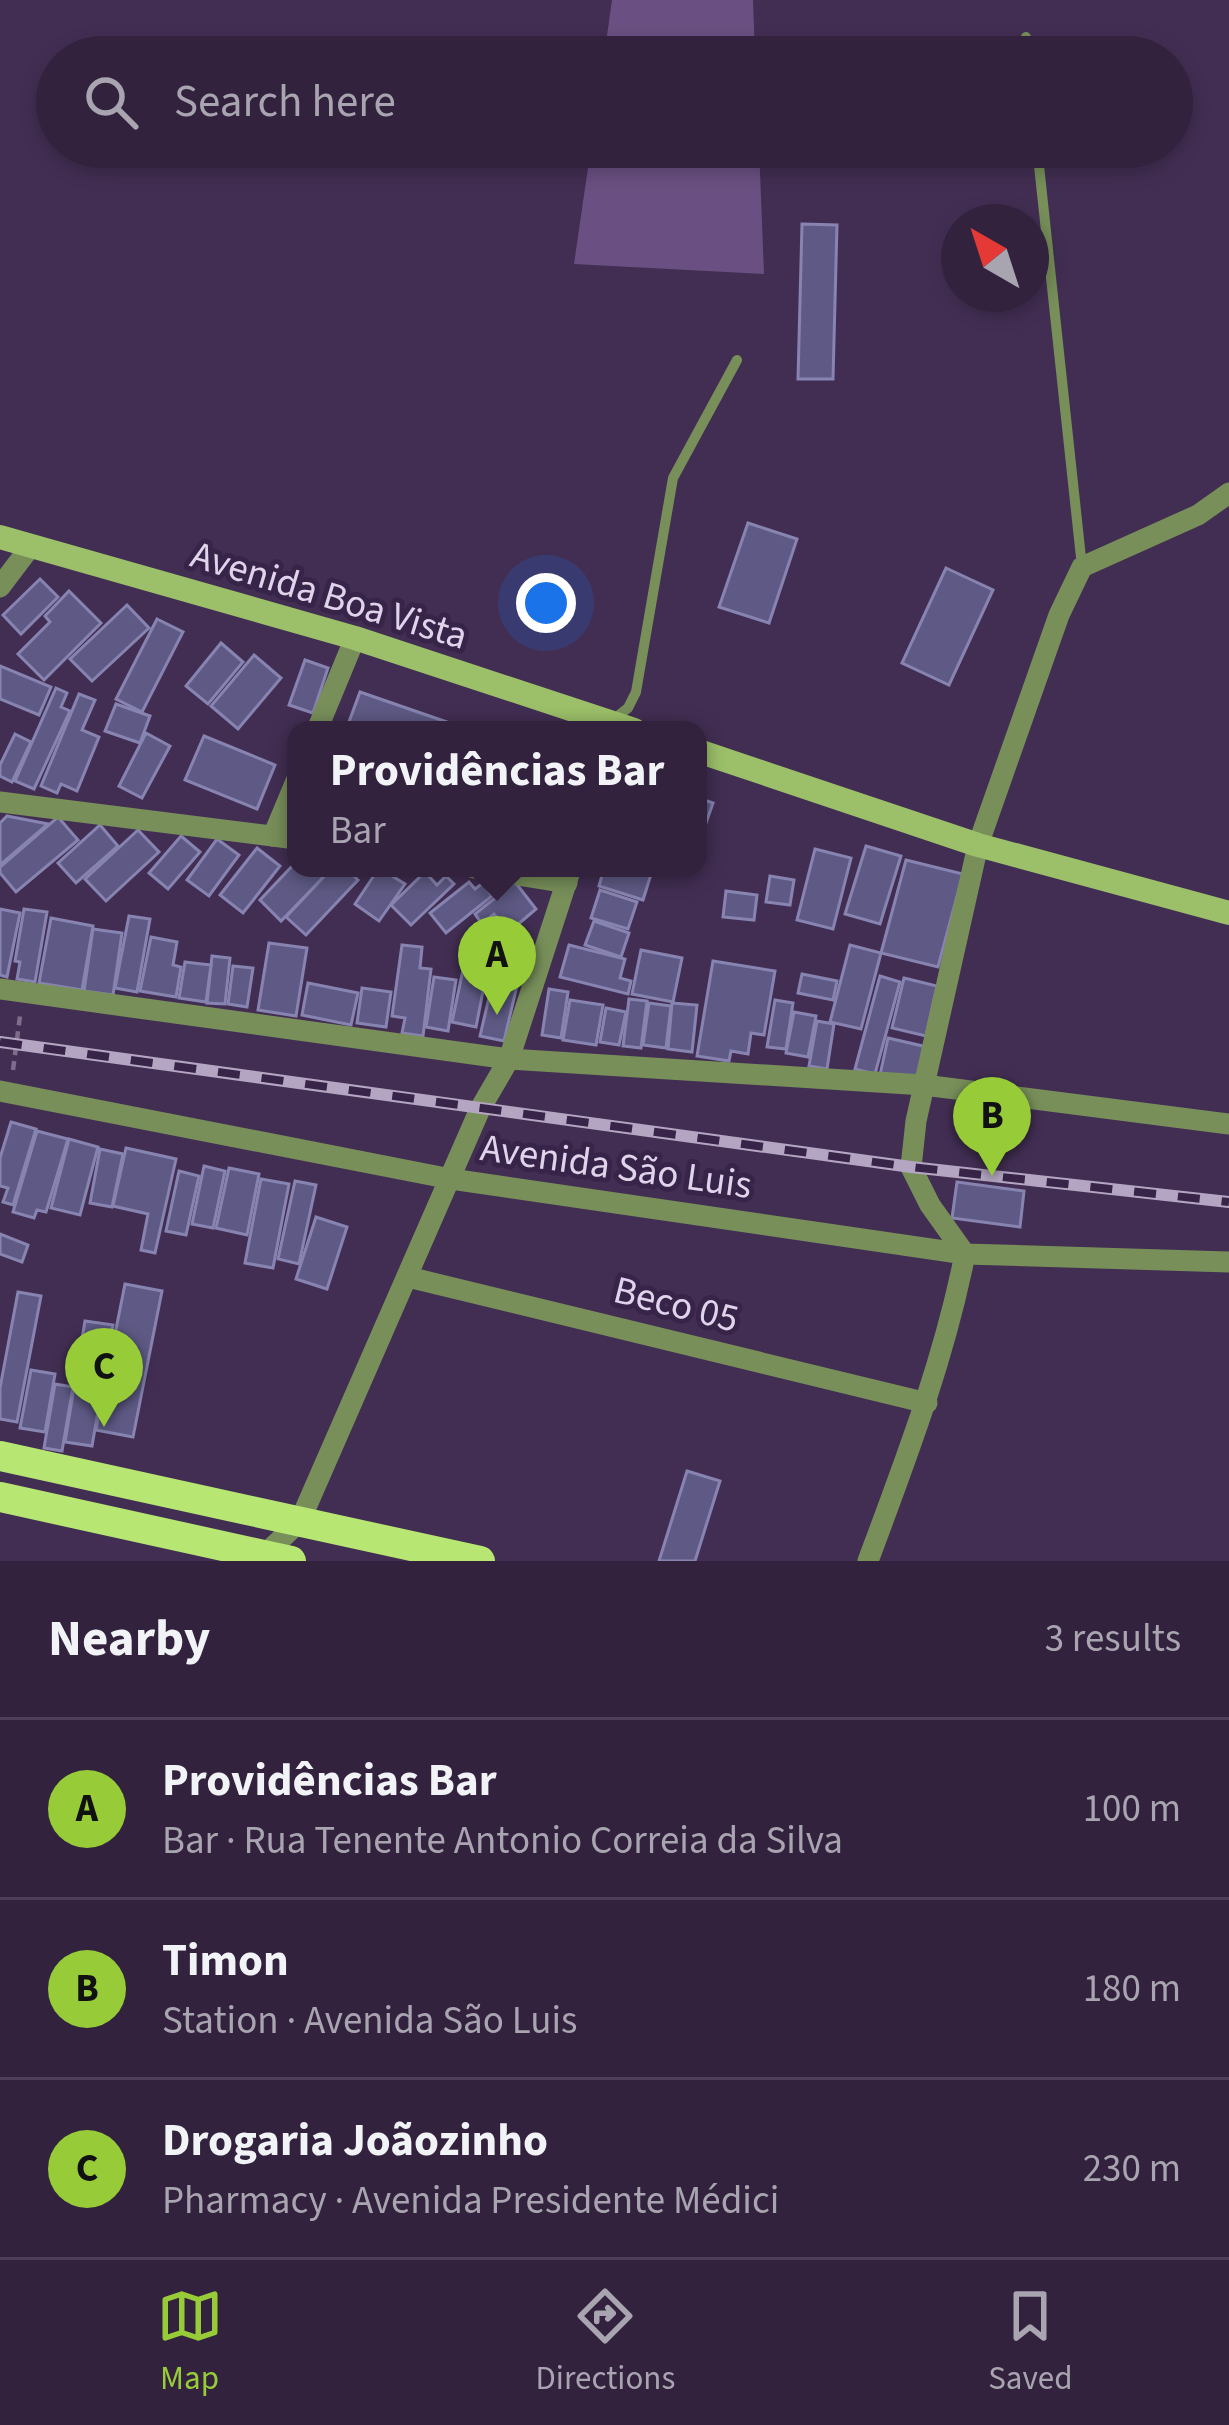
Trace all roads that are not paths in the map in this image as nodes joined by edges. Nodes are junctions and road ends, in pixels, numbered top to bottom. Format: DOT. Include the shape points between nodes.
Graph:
graph roads {
  1 [pos="1039,168"];
  2 [pos="737,360"];
  3 [pos="1229,493"];
  4 [pos="0,537"];
  5 [pos="32,546"];
  6 [pos="1082,567"];
  7 [pos="0,587"];
  8 [pos="355,638"];
  9 [pos="321,721"];
  10 [pos="600,721"];
  11 [pos="621,721"];
  12 [pos="707,754"];
  13 [pos="0,802"];
  14 [pos="285,838"];
  15 [pos="978,845"];
  16 [pos="568,877"];
  17 [pos="1229,913"];
  18 [pos="11,990"];
  19 [pos="509,1059"];
  20 [pos="924,1085"];
  21 [pos="1,1093"];
  22 [pos="1229,1124"];
  23 [pos="451,1179"];
  24 [pos="965,1253"];
  25 [pos="1229,1262"];
  26 [pos="408,1277"];
  27 [pos="928,1403"];
  28 [pos="0,1456"];
  29 [pos="0,1497"];
  30 [pos="300,1521"];
  31 [pos="276,1559"];
  32 [pos="480,1561"];
  33 [pos="868,1561"];
  1 -- 6 [label="lane"];
  2 -- 11 [label="lane" via="673,478 636,692"];
  3 -- 6 [label="street"];
  4 -- 5 [label="street, Avenida Boa Vista"];
  5 -- 7 [label="street"];
  5 -- 8 [label="street, Avenida Boa Vista"];
  6 -- 15 [label="street"];
  8 -- 9 [label="street"];
  8 -- 10 [label="street, Avenida Boa Vista"];
  12 -- 15 [label="street"];
  13 -- 14 [label="street"];
  15 -- 17 [label="street"];
  15 -- 20 [label="street"];
  16 -- 19 [label="street"];
  18 -- 19 [label="street"];
  19 -- 20 [label="street"];
  19 -- 23 [label="street"];
  20 -- 22 [label="street"];
  20 -- 24 [label="street" via="911,1167"];
  21 -- 23 [label="street, Avenida São Luis"];
  23 -- 24 [label="street, Avenida São Luis"];
  23 -- 26 [label="street"];
  24 -- 25 [label="street, Avenida São Luis"];
  24 -- 27 [label="street"];
  26 -- 27 [label="street, Beco 05"];
  26 -- 30 [label="street"];
  27 -- 33 [label="street"];
  28 -- 30 [label="main road"];
  29 -- 31 [label="main road"];
  30 -- 31 [label="street"];
  30 -- 32 [label="main road"];
}
